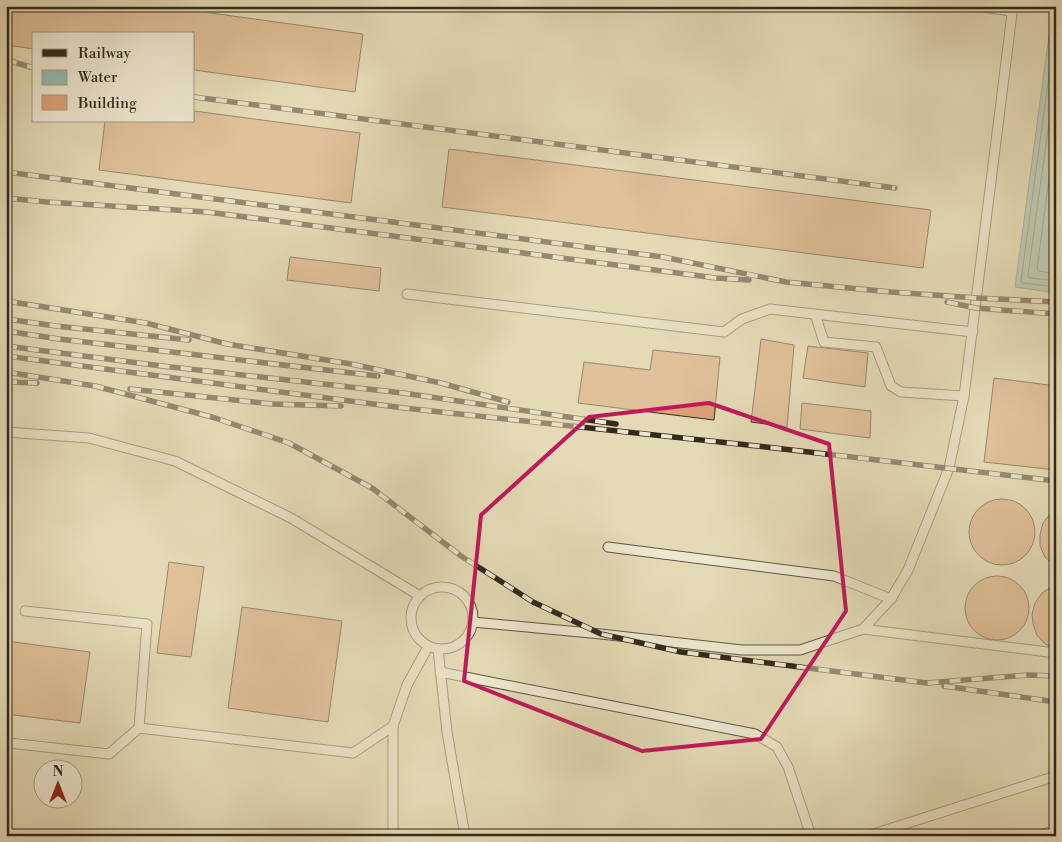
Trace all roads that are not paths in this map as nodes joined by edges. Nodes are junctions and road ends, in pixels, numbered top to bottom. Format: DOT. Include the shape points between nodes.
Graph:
graph roads {
  1 [pos="974,6"];
  2 [pos="1013,9"];
  3 [pos="407,294"];
  4 [pos="815,314"];
  5 [pos="973,332"];
  6 [pos="964,396"];
  7 [pos="6,432"];
  8 [pos="608,547"];
  9 [pos="420,596"];
  10 [pos="890,599"];
  11 [pos="25,612"];
  12 [pos="473,622"];
  13 [pos="863,629"];
  14 [pos="433,648"];
  15 [pos="1056,653"];
  16 [pos="440,672"];
  17 [pos="393,726"];
  18 [pos="139,728"];
  19 [pos="9,743"];
  20 [pos="1056,776"];
  21 [pos="1056,830"];
  22 [pos="393,836"];
  23 [pos="465,836"];
  24 [pos="811,836"];
  25 [pos="867,836"];
  26 [pos="1037,836"];
  1 -- 2 [label="lane"];
  2 -- 5 [label="lane"];
  3 -- 4 [label="lane" via="724,332 742,318 770,309"];
  4 -- 5 [label="lane"];
  4 -- 6 [label="lane" via="824,342 876,347 891,386 900,392"];
  5 -- 6 [label="lane"];
  6 -- 10 [label="lane" via="949,468 908,570"];
  7 -- 9 [label="lane" via="88,438 175,461 290,518"];
  8 -- 10 [label="lane" via="834,576"];
  9 -- 12 [label="lane" via="437,588 455,590 469,603"];
  9 -- 14 [label="lane" via="414,604 411,624 420,641"];
  10 -- 13 [label="lane"];
  11 -- 18 [label="lane" via="147,624"];
  12 -- 13 [label="lane" via="742,650 800,650"];
  12 -- 14 [label="lane" via="461,643 450,649"];
  13 -- 15 [label="lane"];
  14 -- 16 [label="lane"];
  14 -- 17 [label="lane" via="407,684"];
  16 -- 23 [label="lane"];
  16 -- 24 [label="lane" via="755,734 777,747 788,767"];
  17 -- 18 [label="lane" via="353,753"];
  17 -- 22 [label="lane"];
  18 -- 19 [label="lane" via="109,754"];
  20 -- 25 [label="lane"];
  21 -- 26 [label="lane"];
}
